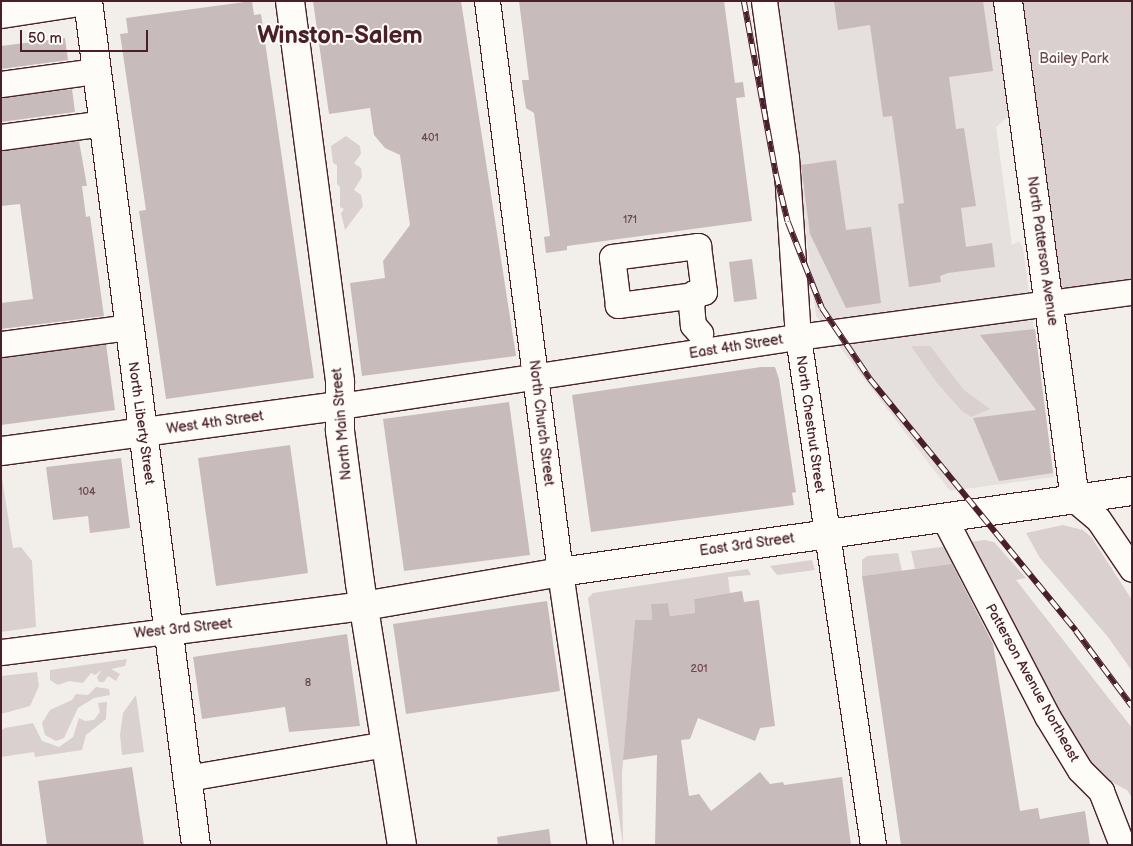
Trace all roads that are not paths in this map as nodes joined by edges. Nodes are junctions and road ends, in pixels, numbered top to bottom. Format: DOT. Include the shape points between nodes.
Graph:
graph roads {
  1 [pos="86,1"];
  2 [pos="290,1"];
  3 [pos="487,1"];
  4 [pos="764,1"];
  5 [pos="1008,1"];
  6 [pos="1,14"];
  7 [pos="96,71"];
  8 [pos="1,84"];
  9 [pos="103,123"];
  10 [pos="1,138"];
  11 [pos="1132,292"];
  12 [pos="695,295"];
  13 [pos="1049,302"];
  14 [pos="129,327"];
  15 [pos="798,337"];
  16 [pos="701,343"];
  17 [pos="1,344"];
  18 [pos="535,378"];
  19 [pos="340,406"];
  20 [pos="143,433"];
  21 [pos="1,451"];
  22 [pos="1132,491"];
  23 [pos="1075,500"];
  24 [pos="944,518"];
  25 [pos="826,533"];
  26 [pos="1132,569"];
  27 [pos="560,572"];
  28 [pos="364,606"];
  29 [pos="168,631"];
  30 [pos="1,652"];
  31 [pos="385,744"];
  32 [pos="187,778"];
  33 [pos="196,845"];
  34 [pos="402,845"];
  35 [pos="600,845"];
  36 [pos="873,845"];
  37 [pos="1122,845"];
  1 -- 6 [label="main road"];
  1 -- 7 [label="main road, North Liberty Street"];
  2 -- 19 [label="main road, North Main Street" via="340,382"];
  3 -- 18 [label="street, North Church Street"];
  4 -- 15 [label="street, North Chestnut Street" via="786,157"];
  5 -- 13 [label="main road, North Patterson Avenue"];
  7 -- 8 [label="street"];
  7 -- 9 [label="main road, North Liberty Street"];
  9 -- 10 [label="street"];
  9 -- 14 [label="main road, North Liberty Street"];
  11 -- 13 [label="street, East 4th Street"];
  12 -- 16 [label="street" via="700,302 703,324"];
  13 -- 15 [label="street, East 4th Street" via="863,331"];
  13 -- 23 [label="main road, North Patterson Avenue"];
  14 -- 17 [label="street"];
  14 -- 20 [label="main road, North Liberty Street"];
  15 -- 16 [label="street, East 4th Street"];
  15 -- 25 [label="street, North Chestnut Street"];
  16 -- 18 [label="street, East 4th Street"];
  18 -- 19 [label="street, East 4th Street"];
  18 -- 27 [label="street, North Church Street"];
  19 -- 20 [label="main road, West 4th Street"];
  19 -- 28 [label="main road, North Main Street" via="340,431"];
  20 -- 21 [label="main road, West 4th Street"];
  20 -- 29 [label="main road, North Liberty Street"];
  22 -- 23 [label="main road, East 3rd Street"];
  23 -- 24 [label="main road, East 3rd Street"];
  23 -- 26 [label="street" via="1098,519"];
  24 -- 25 [label="main road, East 3rd Street"];
  24 -- 37 [label="street, Patterson Avenue Northeast" via="1047,716 1080,770 1101,791"];
  25 -- 27 [label="main road, East 3rd Street"];
  25 -- 36 [label="street, North Chestnut Street"];
  27 -- 28 [label="main road, East 3rd Street"];
  27 -- 35 [label="street, North Church Street"];
  28 -- 29 [label="main road, West 3rd Street"];
  28 -- 31 [label="main road, North Main Street"];
  29 -- 30 [label="street, West 3rd Street"];
  29 -- 32 [label="main road, North Liberty Street"];
  31 -- 32 [label="street"];
  31 -- 34 [label="main road, North Main Street"];
  32 -- 33 [label="main road, North Liberty Street"];
}
